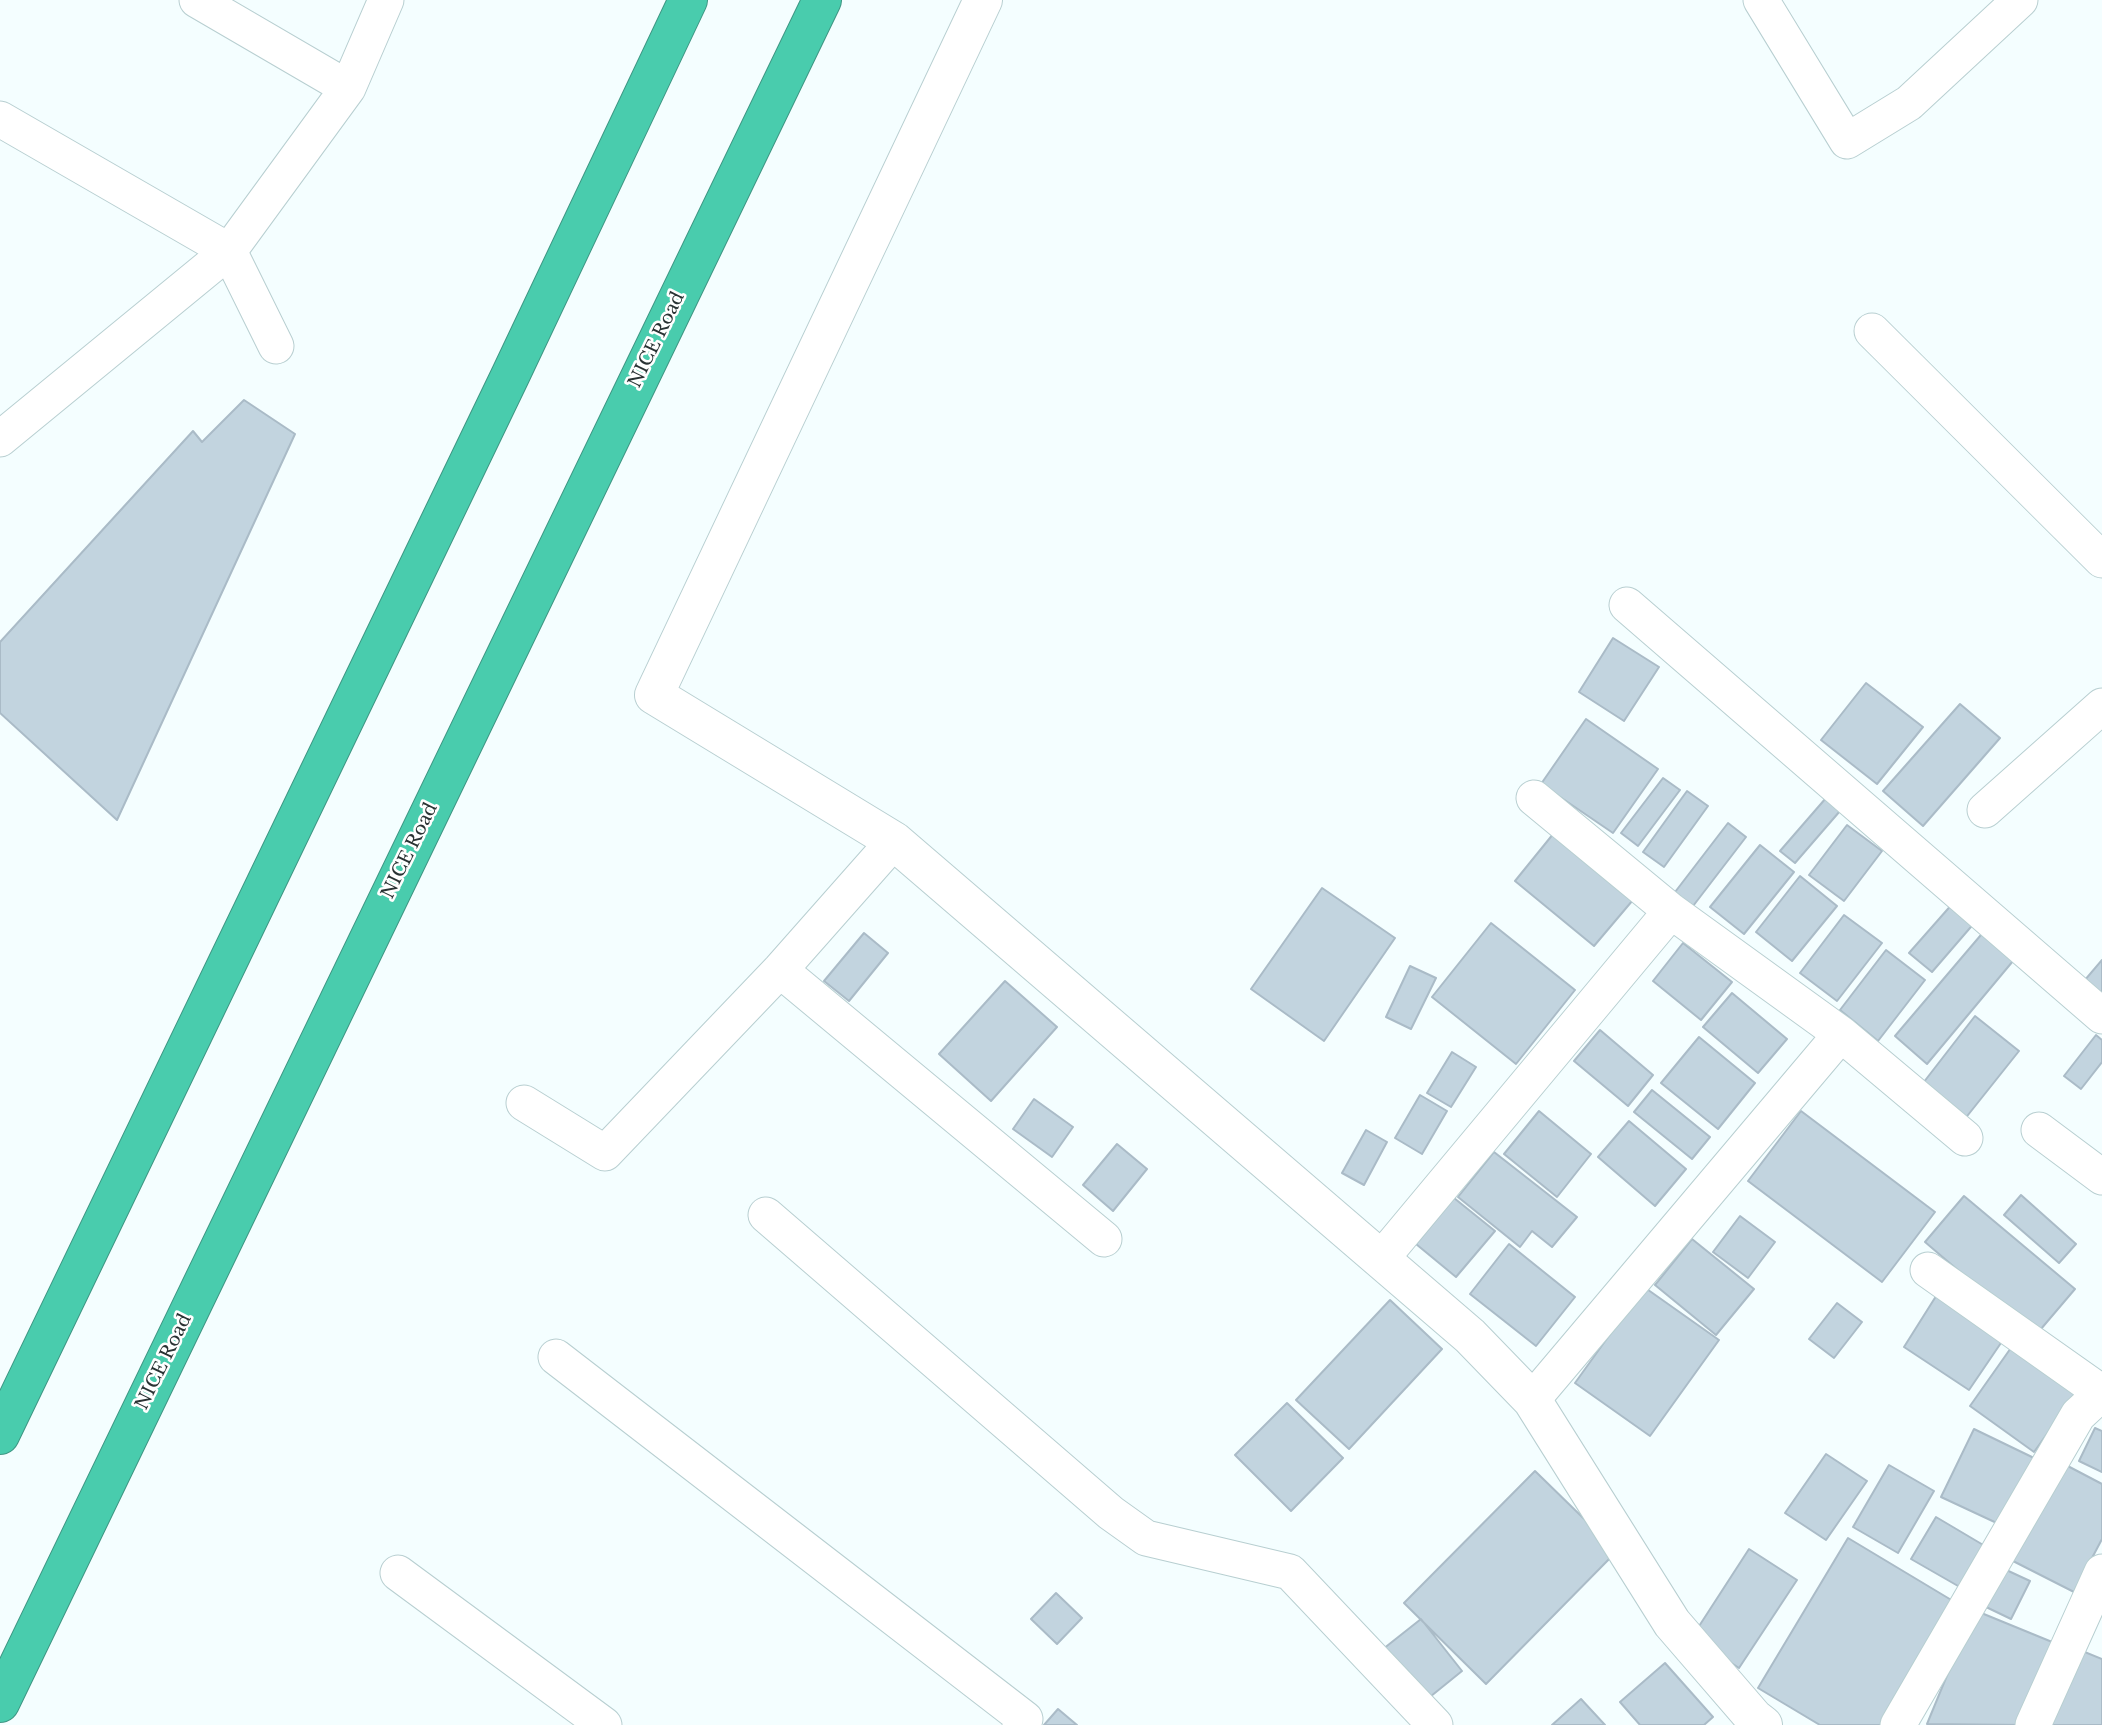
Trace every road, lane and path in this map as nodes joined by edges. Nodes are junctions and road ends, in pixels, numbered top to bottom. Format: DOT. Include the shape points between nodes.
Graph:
graph roads {
  1 [pos="197,0"];
  2 [pos="386,0"];
  3 [pos="688,0"];
  4 [pos="822,0"];
  5 [pos="983,0"];
  6 [pos="1761,0"];
  7 [pos="2020,0"];
  8 [pos="348,88"];
  9 [pos="0,118"];
  10 [pos="229,251"];
  11 [pos="1872,331"];
  12 [pos="276,346"];
  13 [pos="0,439"];
  14 [pos="2102,560"];
  15 [pos="1627,605"];
  16 [pos="2102,706"];
  17 [pos="1534,798"];
  18 [pos="1986,810"];
  19 [pos="894,841"];
  20 [pos="1671,911"];
  21 [pos="779,970"];
  22 [pos="2102,1016"];
  23 [pos="1841,1034"];
  24 [pos="524,1102"];
  25 [pos="2039,1130"];
  26 [pos="1965,1138"];
  27 [pos="2102,1177"];
  28 [pos="766,1215"];
  29 [pos="1104,1239"];
  30 [pos="1381,1259"];
  31 [pos="1928,1270"];
  32 [pos="556,1357"];
  33 [pos="2102,1393"];
  34 [pos="1532,1400"];
  35 [pos="0,1435"];
  36 [pos="2102,1572"];
  37 [pos="398,1573"];
  38 [pos="0,1703"];
  39 [pos="1754,1723"];
  40 [pos="604,1725"];
  41 [pos="1020,1725"];
  42 [pos="1435,1725"];
  43 [pos="1898,1725"];
  44 [pos="2033,1725"];
  1 -- 8 [label="street"];
  2 -- 8 [label="street"];
  3 -- 35 [label="highway"];
  4 -- 38 [label="highway, NICE Road"];
  5 -- 19 [label="street" via="654,695"];
  6 -- 7 [label="street" via="1847,141 1909,103"];
  8 -- 10 [label="street"];
  9 -- 10 [label="street"];
  10 -- 12 [label="street"];
  10 -- 13 [label="street"];
  11 -- 14 [label="street"];
  15 -- 22 [label="street"];
  16 -- 18 [label="street"];
  17 -- 20 [label="street"];
  19 -- 21 [label="street"];
  19 -- 30 [label="street"];
  20 -- 23 [label="street"];
  20 -- 30 [label="street"];
  21 -- 24 [label="street" via="605,1153"];
  21 -- 29 [label="street"];
  23 -- 26 [label="street"];
  23 -- 34 [label="street"];
  25 -- 27 [label="street"];
  28 -- 42 [label="street" via="1111,1513 1146,1538 1290,1572"];
  30 -- 34 [label="street" via="1470,1336"];
  31 -- 33 [label="street"];
  32 -- 41 [label="street" via="1025,1719"];
  33 -- 43 [label="street" via="2078,1415"];
  34 -- 39 [label="street" via="1672,1623"];
  36 -- 44 [label="street"];
  37 -- 40 [label="street"];
}
